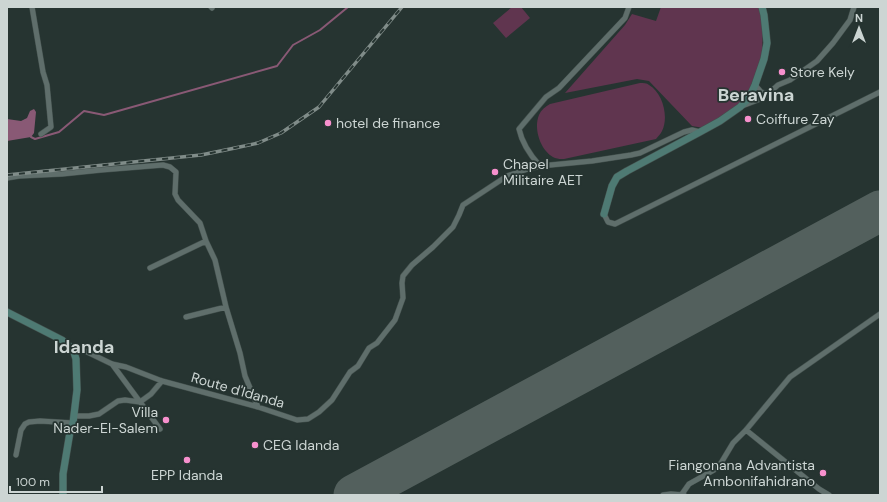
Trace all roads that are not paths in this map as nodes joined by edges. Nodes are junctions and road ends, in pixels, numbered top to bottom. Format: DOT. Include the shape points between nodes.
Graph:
graph roads {
  1 [pos="32,7"];
  2 [pos="630,7"];
  3 [pos="762,7"];
  4 [pos="854,7"];
  5 [pos="755,85"];
  6 [pos="880,92"];
  7 [pos="768,94"];
  8 [pos="740,107"];
  9 [pos="700,132"];
  10 [pos="41,134"];
  11 [pos="540,166"];
  12 [pos="7,178"];
  13 [pos="604,214"];
  14 [pos="206,241"];
  15 [pos="150,268"];
  16 [pos="226,307"];
  17 [pos="7,312"];
  18 [pos="880,314"];
  19 [pos="186,317"];
  20 [pos="72,349"];
  21 [pos="112,364"];
  22 [pos="162,381"];
  23 [pos="140,402"];
  24 [pos="258,407"];
  25 [pos="73,420"];
  26 [pos="160,429"];
  27 [pos="746,430"];
  28 [pos="16,454"];
  29 [pos="63,495"];
  30 [pos="663,495"];
  31 [pos="683,495"];
  32 [pos="829,495"];
  1 -- 10 [label="street" via="47,85 51,127"];
  2 -- 11 [label="street" via="625,18 559,88 546,97 519,129 521,138"];
  3 -- 5 [label="street" via="767,43"];
  4 -- 7 [label="street" via="850,20 817,61"];
  5 -- 7 [label="street" via="761,92"];
  5 -- 8 [label="street" via="749,98"];
  6 -- 13 [label="street" via="615,224 608,222"];
  7 -- 8 [label="street"];
  8 -- 9 [label="street"];
  9 -- 11 [label="street, Route d'Idanda" via="684,132 631,155"];
  9 -- 13 [label="street" via="618,177 612,186"];
  11 -- 24 [label="street, Route d'Idanda" via="507,176 463,205 453,227 403,276 403,298 395,320 378,343 369,348 332,400 320,412 308,419 297,420"];
  12 -- 14 [label="street" via="163,165 170,167 176,172 175,194 200,223"];
  14 -- 15 [label="street"];
  14 -- 16 [label="street" via="215,260"];
  16 -- 19 [label="street"];
  16 -- 24 [label="street" via="245,376"];
  17 -- 20 [label="street" via="62,340"];
  18 -- 27 [label="street" via="790,377"];
  20 -- 21 [label="street, Route d'Idanda" via="81,350"];
  20 -- 25 [label="street" via="76,359 77,382"];
  21 -- 22 [label="street, Route d'Idanda"];
  21 -- 23 [label="street"];
  22 -- 23 [label="street"];
  22 -- 24 [label="street, Route d'Idanda"];
  23 -- 25 [label="street" via="118,401 99,414"];
  23 -- 26 [label="street"];
  25 -- 28 [label="street" via="25,424 21,430"];
  25 -- 29 [label="street" via="63,474"];
  27 -- 31 [label="street" via="732,442 721,463 714,470 689,484"];
  27 -- 32 [label="street" via="818,489"];
  30 -- 31 [label="street"];
}
